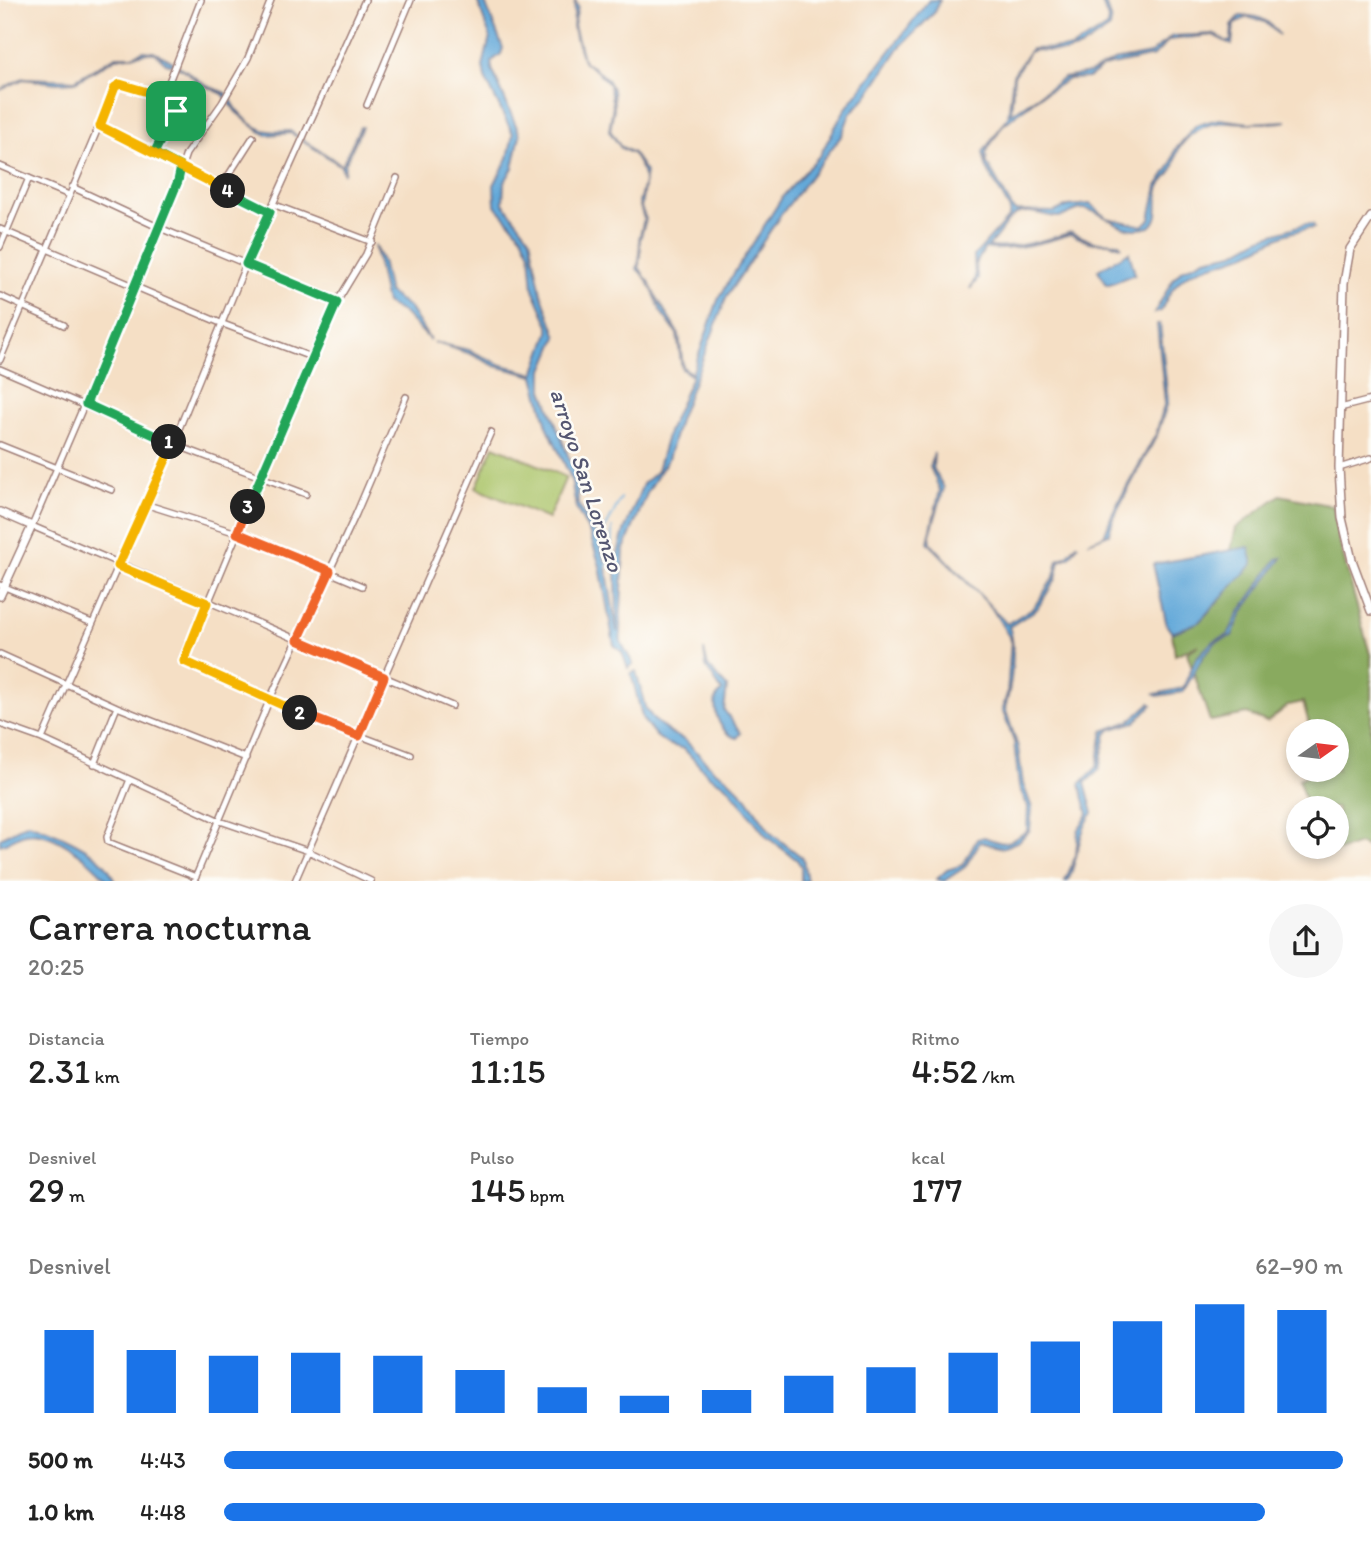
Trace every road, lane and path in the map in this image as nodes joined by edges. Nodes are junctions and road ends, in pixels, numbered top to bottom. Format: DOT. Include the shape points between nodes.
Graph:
graph roads {
  1 [pos="201,0"];
  2 [pos="271,0"];
  3 [pos="365,0"];
  4 [pos="411,0"];
  5 [pos="163,97"];
  6 [pos="367,106"];
  7 [pos="100,126"];
  8 [pos="253,137"];
  9 [pos="154,153"];
  10 [pos="0,166"];
  11 [pos="181,167"];
  12 [pos="29,178"];
  13 [pos="397,178"];
  14 [pos="72,187"];
  15 [pos="221,187"];
  16 [pos="69,195"];
  17 [pos="275,205"];
  18 [pos="270,212"];
  19 [pos="1371,217"];
  20 [pos="160,228"];
  21 [pos="3,230"];
  22 [pos="372,242"];
  23 [pos="0,247"];
  24 [pos="47,250"];
  25 [pos="246,264"];
  26 [pos="136,285"];
  27 [pos="0,296"];
  28 [pos="337,302"];
  29 [pos="23,306"];
  30 [pos="223,324"];
  31 [pos="64,325"];
  32 [pos="311,357"];
  33 [pos="0,360"];
  34 [pos="0,369"];
  35 [pos="406,397"];
  36 [pos="1371,400"];
  37 [pos="86,404"];
  38 [pos="1340,408"];
  39 [pos="491,432"];
  40 [pos="173,444"];
  41 [pos="0,445"];
  42 [pos="1371,458"];
  43 [pos="1339,468"];
  44 [pos="58,469"];
  45 [pos="261,477"];
  46 [pos="112,490"];
  47 [pos="306,494"];
  48 [pos="148,505"];
  49 [pos="0,512"];
  50 [pos="32,526"];
  51 [pos="237,533"];
  52 [pos="118,566"];
  53 [pos="330,571"];
  54 [pos="2,586"];
  55 [pos="362,586"];
  56 [pos="0,596"];
  57 [pos="207,603"];
  58 [pos="1371,611"];
  59 [pos="92,623"];
  60 [pos="298,640"];
  61 [pos="0,654"];
  62 [pos="384,677"];
  63 [pos="65,683"];
  64 [pos="269,701"];
  65 [pos="452,706"];
  66 [pos="117,707"];
  67 [pos="0,724"];
  68 [pos="359,736"];
  69 [pos="42,740"];
  70 [pos="411,755"];
  71 [pos="246,758"];
  72 [pos="94,764"];
  73 [pos="129,782"];
  74 [pos="220,821"];
  75 [pos="308,851"];
  76 [pos="195,879"];
  77 [pos="295,881"];
  78 [pos="371,881"];
  1 -- 5 [label="street"];
  2 -- 11 [label="street" via="248,58"];
  3 -- 17 [label="street"];
  4 -- 6 [label="street"];
  5 -- 7 [label="street" via="117,85"];
  5 -- 9 [label="street" via="174,100 177,107"];
  7 -- 9 [label="street"];
  7 -- 14 [label="street"];
  8 -- 15 [label="street"];
  9 -- 11 [label="street"];
  10 -- 12 [label="street"];
  11 -- 15 [label="street"];
  11 -- 20 [label="street"];
  12 -- 16 [label="street"];
  12 -- 21 [label="street"];
  13 -- 22 [label="street"];
  14 -- 16 [label="street"];
  14 -- 20 [label="street"];
  15 -- 18 [label="street"];
  16 -- 24 [label="street"];
  17 -- 18 [label="street"];
  17 -- 22 [label="street"];
  18 -- 25 [label="street"];
  19 -- 38 [label="street" via="1353,243 1347,265"];
  20 -- 25 [label="street"];
  20 -- 26 [label="street"];
  21 -- 23 [label="street"];
  21 -- 24 [label="street"];
  22 -- 28 [label="street"];
  24 -- 26 [label="street"];
  24 -- 29 [label="street"];
  25 -- 28 [label="street"];
  25 -- 30 [label="street"];
  26 -- 30 [label="street"];
  26 -- 37 [label="street"];
  27 -- 29 [label="street"];
  28 -- 32 [label="street"];
  29 -- 31 [label="street"];
  29 -- 33 [label="street"];
  30 -- 32 [label="street"];
  30 -- 40 [label="street"];
  32 -- 45 [label="street"];
  34 -- 37 [label="street"];
  35 -- 53 [label="street"];
  36 -- 38 [label="street"];
  37 -- 40 [label="street"];
  37 -- 44 [label="street"];
  38 -- 43 [label="street"];
  39 -- 62 [label="street"];
  40 -- 45 [label="street"];
  40 -- 48 [label="street"];
  41 -- 44 [label="street"];
  42 -- 43 [label="street"];
  43 -- 58 [label="street" via="1342,518"];
  44 -- 46 [label="street"];
  44 -- 50 [label="street"];
  45 -- 47 [label="street"];
  45 -- 51 [label="street"];
  48 -- 51 [label="street"];
  48 -- 52 [label="street"];
  49 -- 50 [label="street"];
  50 -- 52 [label="street"];
  50 -- 54 [label="street"];
  51 -- 53 [label="street"];
  51 -- 57 [label="street"];
  52 -- 57 [label="street"];
  52 -- 59 [label="street"];
  53 -- 55 [label="street"];
  53 -- 60 [label="street"];
  54 -- 56 [label="street"];
  54 -- 59 [label="street"];
  57 -- 60 [label="street"];
  57 -- 64 [label="street" via="184,661"];
  59 -- 63 [label="street"];
  60 -- 62 [label="street"];
  60 -- 64 [label="street"];
  61 -- 63 [label="street"];
  62 -- 65 [label="street"];
  62 -- 68 [label="street"];
  63 -- 66 [label="street"];
  63 -- 69 [label="street"];
  64 -- 68 [label="street"];
  64 -- 71 [label="street"];
  66 -- 71 [label="street"];
  66 -- 72 [label="street"];
  67 -- 69 [label="street"];
  68 -- 70 [label="street"];
  68 -- 75 [label="street"];
  69 -- 72 [label="street"];
  71 -- 74 [label="street"];
  72 -- 73 [label="street"];
  73 -- 74 [label="street"];
  73 -- 76 [label="street" via="108,842"];
  74 -- 75 [label="street"];
  74 -- 76 [label="street"];
  75 -- 77 [label="street"];
  75 -- 78 [label="street"];
}
